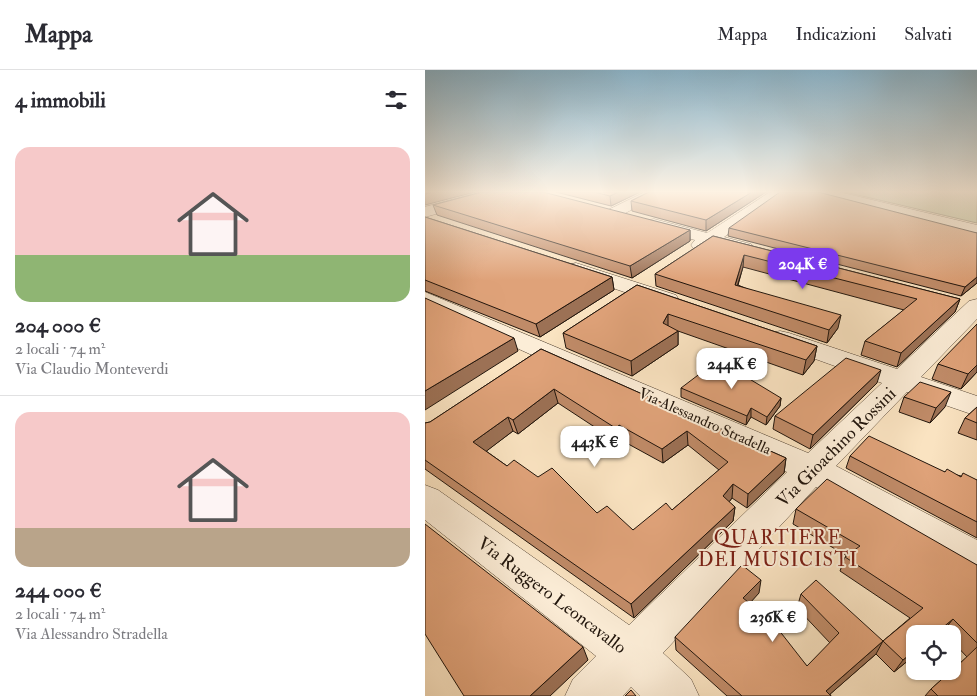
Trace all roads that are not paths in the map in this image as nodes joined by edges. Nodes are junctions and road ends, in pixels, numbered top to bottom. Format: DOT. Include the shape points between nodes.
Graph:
graph roads {
  1 [pos="432,221"];
  2 [pos="646,221"];
  3 [pos="736,221"];
  4 [pos="941,221"];
  5 [pos="452,228"];
  6 [pos="977,230"];
  7 [pos="710,238"];
  8 [pos="766,253"];
  9 [pos="680,258"];
  10 [pos="553,262"];
  11 [pos="658,274"];
  12 [pos="635,288"];
  13 [pos="425,298"];
  14 [pos="612,304"];
  15 [pos="970,306"];
  16 [pos="691,308"];
  17 [pos="764,333"];
  18 [pos="902,380"];
  19 [pos="977,406"];
  20 [pos="812,469"];
  21 [pos="425,500"];
  22 [pos="977,560"];
  23 [pos="631,654"];
  24 [pos="590,696"];
  25 [pos="673,696"];
  1 -- 5 [label="street"];
  2 -- 7 [label="street"];
  3 -- 7 [label="street"];
  4 -- 6 [label="street"];
  7 -- 8 [label="street"];
  7 -- 9 [label="street"];
  10 -- 12 [label="street"];
  11 -- 12 [label="street"];
  12 -- 14 [label="street"];
  12 -- 16 [label="street"];
  13 -- 20 [label="street, Via Alessandro Stradella"];
  15 -- 18 [label="street, Via Gioachino Rossini"];
  17 -- 18 [label="street"];
  18 -- 19 [label="street"];
  18 -- 20 [label="street, Via Gioachino Rossini"];
  20 -- 22 [label="street, Via Alessandro Stradella"];
  20 -- 23 [label="street, Via Gioachino Rossini"];
  21 -- 23 [label="street, Via Ruggero Leoncavallo"];
  23 -- 24 [label="street, Via Gioachino Rossini"];
  23 -- 25 [label="street, Via Ruggero Leoncavallo"];
}
